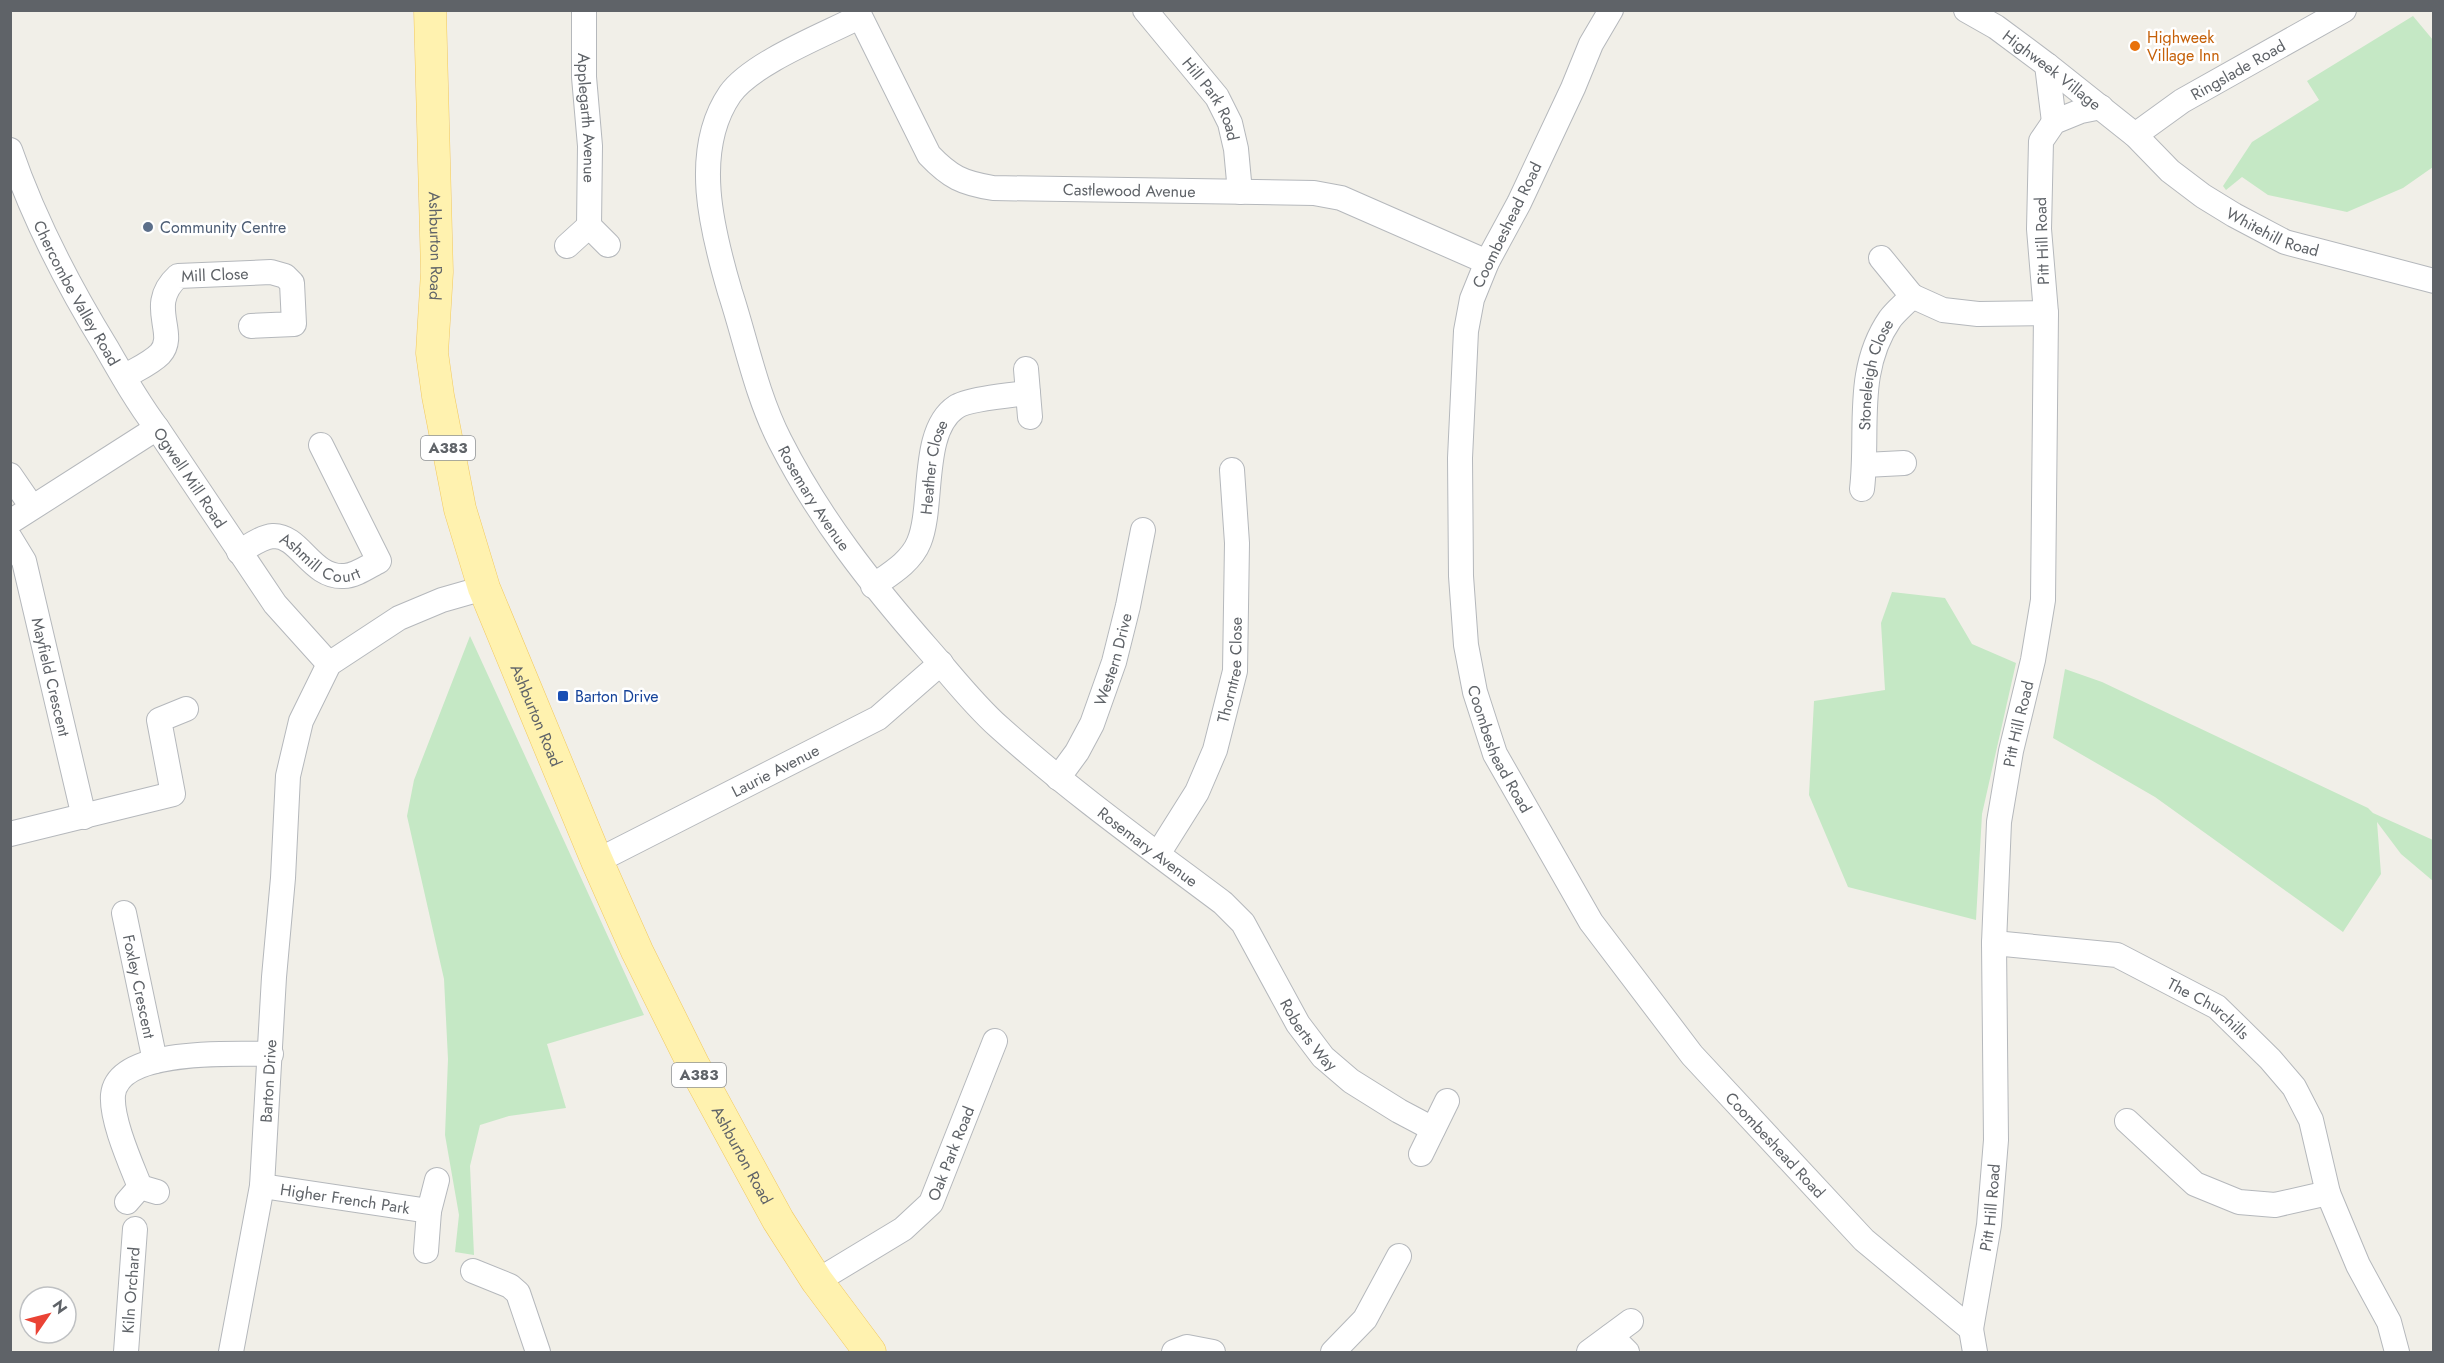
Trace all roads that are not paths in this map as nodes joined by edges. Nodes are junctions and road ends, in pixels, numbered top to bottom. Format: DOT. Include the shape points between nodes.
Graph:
graph roads {
  1 [pos="430,10"];
  2 [pos="584,10"];
  3 [pos="1611,10"];
  4 [pos="1966,10"];
  5 [pos="2344,10"];
  6 [pos="858,14"];
  7 [pos="1155,14"];
  8 [pos="2047,64"];
  9 [pos="2101,107"];
  10 [pos="2054,122"];
  11 [pos="2135,135"];
  12 [pos="10,150"];
  13 [pos="1240,192"];
  14 [pos="589,226"];
  15 [pos="608,245"];
  16 [pos="567,246"];
  17 [pos="1881,258"];
  18 [pos="1487,262"];
  19 [pos="2433,281"];
  20 [pos="1912,296"];
  21 [pos="2046,313"];
  22 [pos="251,326"];
  23 [pos="124,377"];
  24 [pos="1030,417"];
  25 [pos="157,428"];
  26 [pos="321,445"];
  27 [pos="1904,463"];
  28 [pos="1865,465"];
  29 [pos="1232,470"];
  30 [pos="10,475"];
  31 [pos="1862,489"];
  32 [pos="32,507"];
  33 [pos="10,522"];
  34 [pos="1142,529"];
  35 [pos="10,538"];
  36 [pos="239,552"];
  37 [pos="873,586"];
  38 [pos="484,588"];
  39 [pos="940,663"];
  40 [pos="329,664"];
  41 [pos="186,709"];
  42 [pos="1058,778"];
  43 [pos="84,817"];
  44 [pos="10,834"];
  45 [pos="1158,854"];
  46 [pos="597,861"];
  47 [pos="1223,903"];
  48 [pos="124,913"];
  49 [pos="1994,943"];
  50 [pos="995,1041"];
  51 [pos="271,1054"];
  52 [pos="155,1061"];
  53 [pos="1447,1101"];
  54 [pos="2127,1121"];
  55 [pos="1433,1128"];
  56 [pos="1420,1154"];
  57 [pos="437,1180"];
  58 [pos="262,1186"];
  59 [pos="2328,1193"];
  60 [pos="141,1194"];
  61 [pos="429,1211"];
  62 [pos="135,1229"];
  63 [pos="426,1251"];
  64 [pos="1399,1256"];
  65 [pos="473,1271"];
  66 [pos="817,1281"];
  67 [pos="1631,1321"];
  68 [pos="1971,1329"];
  69 [pos="1619,1344"];
  70 [pos="126,1353"];
  71 [pos="231,1353"];
  72 [pos="538,1353"];
  73 [pos="870,1353"];
  74 [pos="1174,1353"];
  75 [pos="1213,1353"];
  76 [pos="1333,1353"];
  77 [pos="1589,1353"];
  78 [pos="1975,1353"];
  79 [pos="2397,1353"];
  1 -- 38 [label="main road, Ashburton Road / A383" via="437,272 432,353 460,509"];
  2 -- 14 [label="street, Applegarth Avenue"];
  3 -- 18 [label="street, Coombeshead Road"];
  4 -- 8 [label="street, Highweek Village"];
  5 -- 11 [label="street, Ringslade Road" via="2182,101"];
  6 -- 13 [label="street, Castlewood Avenue" via="929,155 946,172 967,184 993,188"];
  6 -- 37 [label="street, Rosemary Avenue" via="751,74 731,93 718,118 708,181 721,262 768,413 836,537"];
  7 -- 13 [label="street, Hill Park Road" via="1217,97 1230,123"];
  8 -- 9 [label="street, Highweek Village"];
  8 -- 10 [label="street"];
  9 -- 10 [label="street"];
  9 -- 11 [label="street, Highweek Village"];
  10 -- 21 [label="street, Pitt Hill Road" via="2042,141 2039,229"];
  11 -- 19 [label="street, Whitehill Road" via="2170,171 2203,196 2285,242"];
  12 -- 23 [label="street, Chercombe Valley Road" via="46,237"];
  13 -- 18 [label="street, Castlewood Avenue" via="1314,193 1341,198"];
  14 -- 15 [label="street"];
  14 -- 16 [label="street"];
  17 -- 20 [label="street"];
  18 -- 68 [label="street, Coombeshead Road" via="1472,299 1466,331 1460,458 1461,576 1466,645 1475,692 1495,754 1591,922 1692,1055 1864,1240"];
  20 -- 21 [label="street" via="1943,310"];
  20 -- 28 [label="street, Stoneleigh Close" via="1891,317 1878,339 1866,376"];
  21 -- 49 [label="street, Pitt Hill Road" via="2043,600 1999,822"];
  22 -- 23 [label="street, Mill Close" via="294,324 292,283 285,276 271,272 178,276 164,293 166,337 161,353"];
  23 -- 25 [label="street, Chercombe Valley Road"];
  24 -- 37 [label="street, Heather Close" via="1027,381 956,407 943,422 934,446 919,543 905,562"];
  25 -- 32 [label="street, Ogwell Mill Road"];
  25 -- 36 [label="street, Ogwell Mill Road"];
  26 -- 36 [label="street, Ashmill Court" via="379,561 346,576 325,573 288,540 273,536"];
  27 -- 28 [label="street"];
  28 -- 31 [label="street, Stoneleigh Close"];
  29 -- 45 [label="street, Thorntree Close" via="1237,543 1235,670 1215,750 1202,782"];
  30 -- 32 [label="street"];
  32 -- 33 [label="street, Ogwell Mill Road"];
  34 -- 42 [label="street, Western Drive" via="1114,662 1092,724"];
  35 -- 43 [label="street, Mayfield Crescent" via="24,561"];
  36 -- 40 [label="street, Ogwell Mill Road" via="275,604"];
  37 -- 39 [label="street, Rosemary Avenue"];
  38 -- 40 [label="street" via="399,618"];
  38 -- 46 [label="main road, Ashburton Road / A383"];
  39 -- 42 [label="street, Rosemary Avenue" via="996,724"];
  39 -- 46 [label="street, Laurie Avenue" via="878,718"];
  40 -- 51 [label="street, Barton Drive" via="301,721 288,776"];
  41 -- 43 [label="street" via="159,720 173,794"];
  42 -- 45 [label="street, Rosemary Avenue"];
  43 -- 44 [label="street"];
  45 -- 47 [label="street, Rosemary Avenue"];
  46 -- 66 [label="main road, Ashburton Road / A383" via="694,1066 778,1220"];
  47 -- 55 [label="street, Roberts Way" via="1243,923 1298,1024 1323,1057 1351,1081"];
  48 -- 52 [label="street, Foxley Crescent"];
  49 -- 59 [label="street, The Churchills" via="2117,956 2217,1007 2294,1087 2311,1120"];
  49 -- 68 [label="street, Pitt Hill Road" via="1996,1140 1989,1225"];
  50 -- 66 [label="street, Oak Park Road" via="931,1203 903,1229"];
  51 -- 52 [label="street, Foxley Crescent" via="208,1053"];
  51 -- 58 [label="street, Barton Drive"];
  52 -- 60 [label="street, Foxley Crescent" via="127,1072 116,1083 113,1097 120,1135"];
  53 -- 55 [label="street"];
  54 -- 59 [label="street" via="2196,1184 2239,1202 2275,1205"];
  55 -- 56 [label="street"];
  57 -- 61 [label="street, Higher French Park"];
  58 -- 61 [label="street, Higher French Park"];
  58 -- 71 [label="street, Barton Drive"];
  59 -- 79 [label="street, The Churchills" via="2358,1265 2389,1322"];
  61 -- 63 [label="street, Higher French Park"];
  62 -- 70 [label="street, Kiln Orchard"];
  64 -- 76 [label="street" via="1365,1319"];
  65 -- 72 [label="street" via="518,1293"];
  66 -- 73 [label="main road, Ashburton Road / A383"];
  67 -- 69 [label="street"];
  68 -- 78 [label="street"];
  69 -- 77 [label="street"];
  74 -- 75 [label="street" via="1186,1347"];
}
